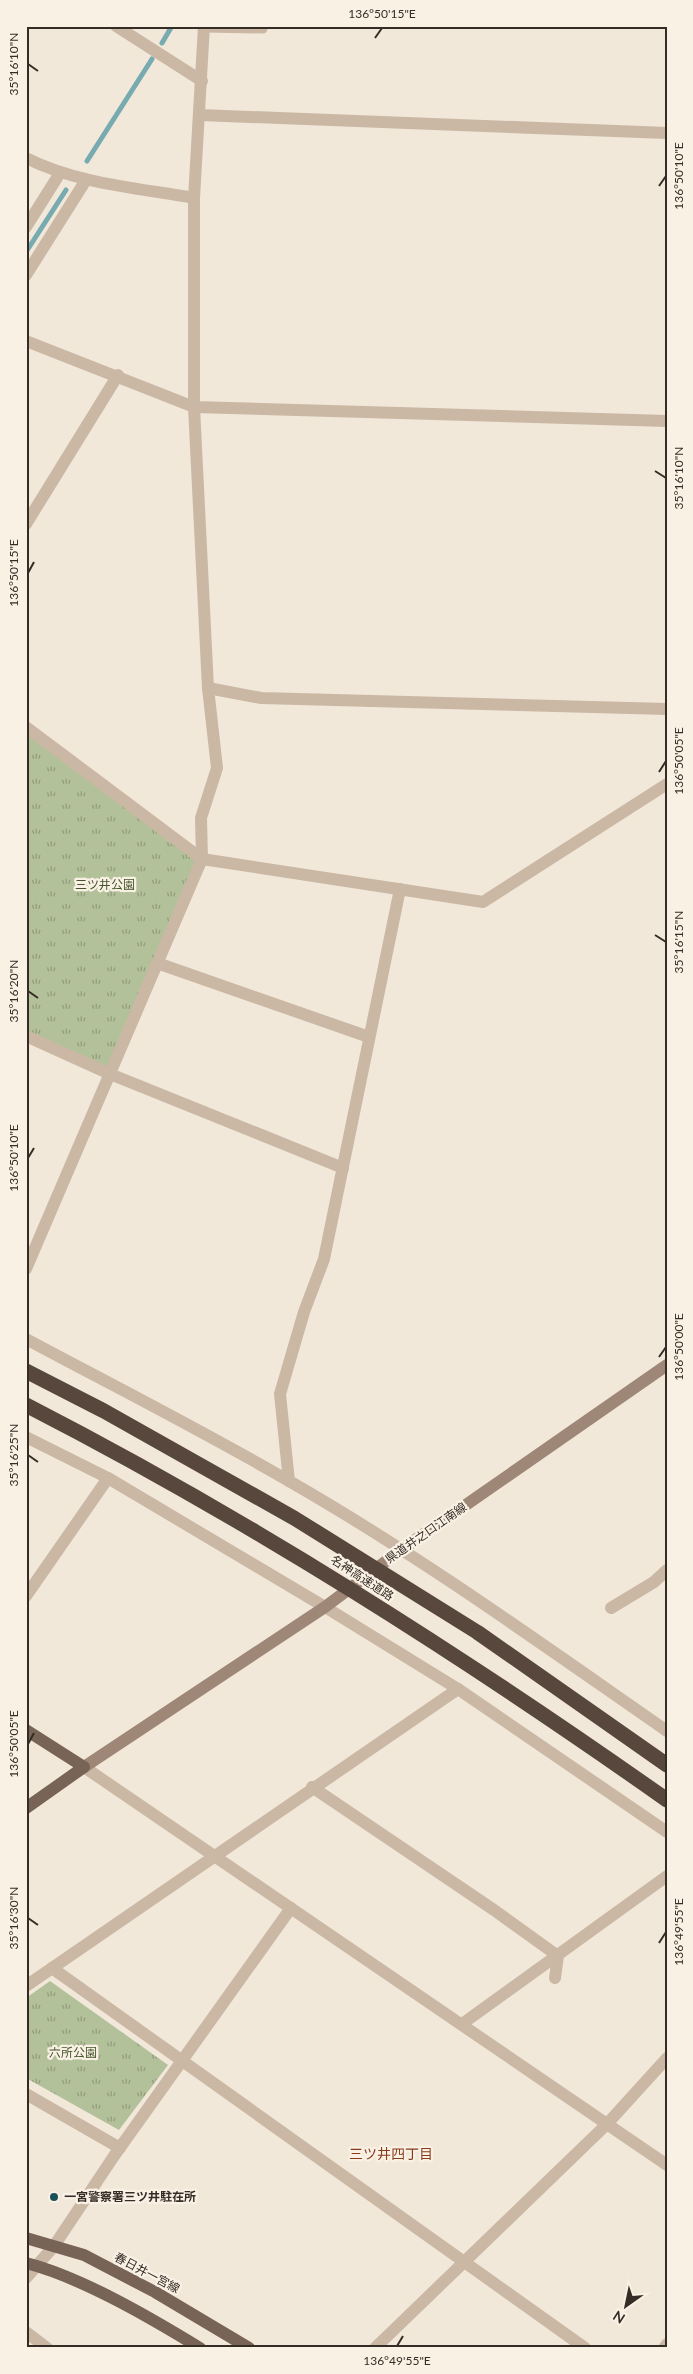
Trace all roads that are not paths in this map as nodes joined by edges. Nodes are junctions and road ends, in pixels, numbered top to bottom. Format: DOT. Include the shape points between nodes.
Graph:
graph roads {
  1 [pos="116,26"];
  2 [pos="203,27"];
  3 [pos="262,29"];
  4 [pos="202,81"];
  5 [pos="200,115"];
  6 [pos="667,133"];
  7 [pos="26,158"];
  8 [pos="60,173"];
  9 [pos="86,180"];
  10 [pos="194,198"];
  11 [pos="26,227"];
  12 [pos="26,275"];
  13 [pos="26,341"];
  14 [pos="118,375"];
  15 [pos="194,407"];
  16 [pos="667,421"];
  17 [pos="26,524"];
  18 [pos="208,688"];
  19 [pos="667,709"];
  20 [pos="26,727"];
  21 [pos="667,784"];
  22 [pos="202,859"];
  23 [pos="400,889"];
  24 [pos="157,963"];
  25 [pos="26,1036"];
  26 [pos="369,1037"];
  27 [pos="110,1074"];
  28 [pos="343,1168"];
  29 [pos="26,1269"];
  30 [pos="26,1339"];
  31 [pos="667,1365"];
  32 [pos="26,1371"];
  33 [pos="26,1405"];
  34 [pos="26,1437"];
  35 [pos="108,1478"];
  36 [pos="289,1481"];
  37 [pos="401,1550"];
  38 [pos="667,1570"];
  39 [pos="26,1596"];
  40 [pos="325,1607"];
  41 [pos="611,1608"];
  42 [pos="458,1689"];
  43 [pos="26,1730"];
  44 [pos="667,1731"];
  45 [pos="667,1765"];
  46 [pos="84,1767"];
  47 [pos="312,1788"];
  48 [pos="667,1800"];
  49 [pos="26,1808"];
  50 [pos="667,1832"];
  51 [pos="216,1856"];
  52 [pos="667,1876"];
  53 [pos="291,1908"];
  54 [pos="558,1956"];
  55 [pos="52,1968"];
  56 [pos="555,1978"];
  57 [pos="26,1986"];
  58 [pos="462,2024"];
  59 [pos="667,2058"];
  60 [pos="182,2061"];
  61 [pos="26,2094"];
  62 [pos="607,2124"];
  63 [pos="120,2148"];
  64 [pos="667,2165"];
  65 [pos="26,2238"];
  66 [pos="54,2246"];
  67 [pos="464,2263"];
  68 [pos="31,2264"];
  69 [pos="26,2278"];
  70 [pos="26,2332"];
  71 [pos="667,2344"];
  72 [pos="47,2348"];
  73 [pos="200,2348"];
  74 [pos="249,2348"];
  75 [pos="375,2348"];
  76 [pos="585,2348"];
  77 [pos="664,2348"];
  1 -- 4 [label="street"];
  2 -- 3 [label="lane"];
  2 -- 4 [label="street"];
  4 -- 5 [label="street"];
  5 -- 6 [label="street"];
  5 -- 10 [label="street"];
  7 -- 8 [label="street"];
  8 -- 9 [label="street"];
  8 -- 11 [label="street"];
  9 -- 10 [label="street"];
  9 -- 12 [label="street"];
  10 -- 15 [label="street"];
  13 -- 14 [label="street"];
  14 -- 15 [label="street"];
  14 -- 17 [label="street"];
  15 -- 16 [label="street"];
  15 -- 18 [label="street"];
  18 -- 19 [label="street" via="261,698"];
  18 -- 22 [label="street" via="218,768 201,818"];
  20 -- 22 [label="street"];
  21 -- 23 [label="street" via="483,902"];
  22 -- 23 [label="street"];
  22 -- 24 [label="street"];
  23 -- 26 [label="street"];
  24 -- 26 [label="street"];
  24 -- 27 [label="street"];
  25 -- 27 [label="street"];
  26 -- 28 [label="street"];
  27 -- 28 [label="street"];
  27 -- 29 [label="street"];
  28 -- 36 [label="street" via="324,1259 304,1312 280,1394"];
  30 -- 36 [label="street"];
  31 -- 37 [label="main road, 県道井之口江南線"];
  32 -- 45 [label="highway, 名神高速道路, bridge" via="294,1518 477,1632"];
  33 -- 48 [label="highway, 名神高速道路, bridge" via="214,1506 330,1575"];
  34 -- 35 [label="street"];
  35 -- 39 [label="street"];
  35 -- 40 [label="street"];
  36 -- 37 [label="street"];
  37 -- 40 [label="main road, 県道井之口江南線"];
  37 -- 44 [label="street"];
  38 -- 41 [label="street" via="654,1582"];
  40 -- 42 [label="street"];
  40 -- 46 [label="main road, 県道井之口江南線"];
  42 -- 47 [label="street"];
  42 -- 50 [label="street"];
  43 -- 46 [label="main road"];
  46 -- 49 [label="main road"];
  46 -- 51 [label="street"];
  47 -- 51 [label="street"];
  47 -- 54 [label="street"];
  51 -- 53 [label="street"];
  51 -- 55 [label="street"];
  52 -- 54 [label="street"];
  53 -- 58 [label="street"];
  53 -- 60 [label="street"];
  54 -- 56 [label="street"];
  54 -- 58 [label="street"];
  55 -- 57 [label="street"];
  55 -- 60 [label="street"];
  58 -- 62 [label="street"];
  59 -- 62 [label="street"];
  60 -- 63 [label="street"];
  60 -- 67 [label="street"];
  61 -- 63 [label="street"];
  62 -- 64 [label="street"];
  62 -- 67 [label="street"];
  63 -- 66 [label="street"];
  65 -- 66 [label="main road, 春日井一宮線"];
  66 -- 68 [label="street"];
  66 -- 74 [label="main road, 春日井一宮線" via="84,2255 155,2292"];
  67 -- 75 [label="street"];
  67 -- 76 [label="street"];
  68 -- 69 [label="street"];
  68 -- 73 [label="main road" via="73,2280"];
  70 -- 72 [label="street"];
  71 -- 77 [label="street"];
}
